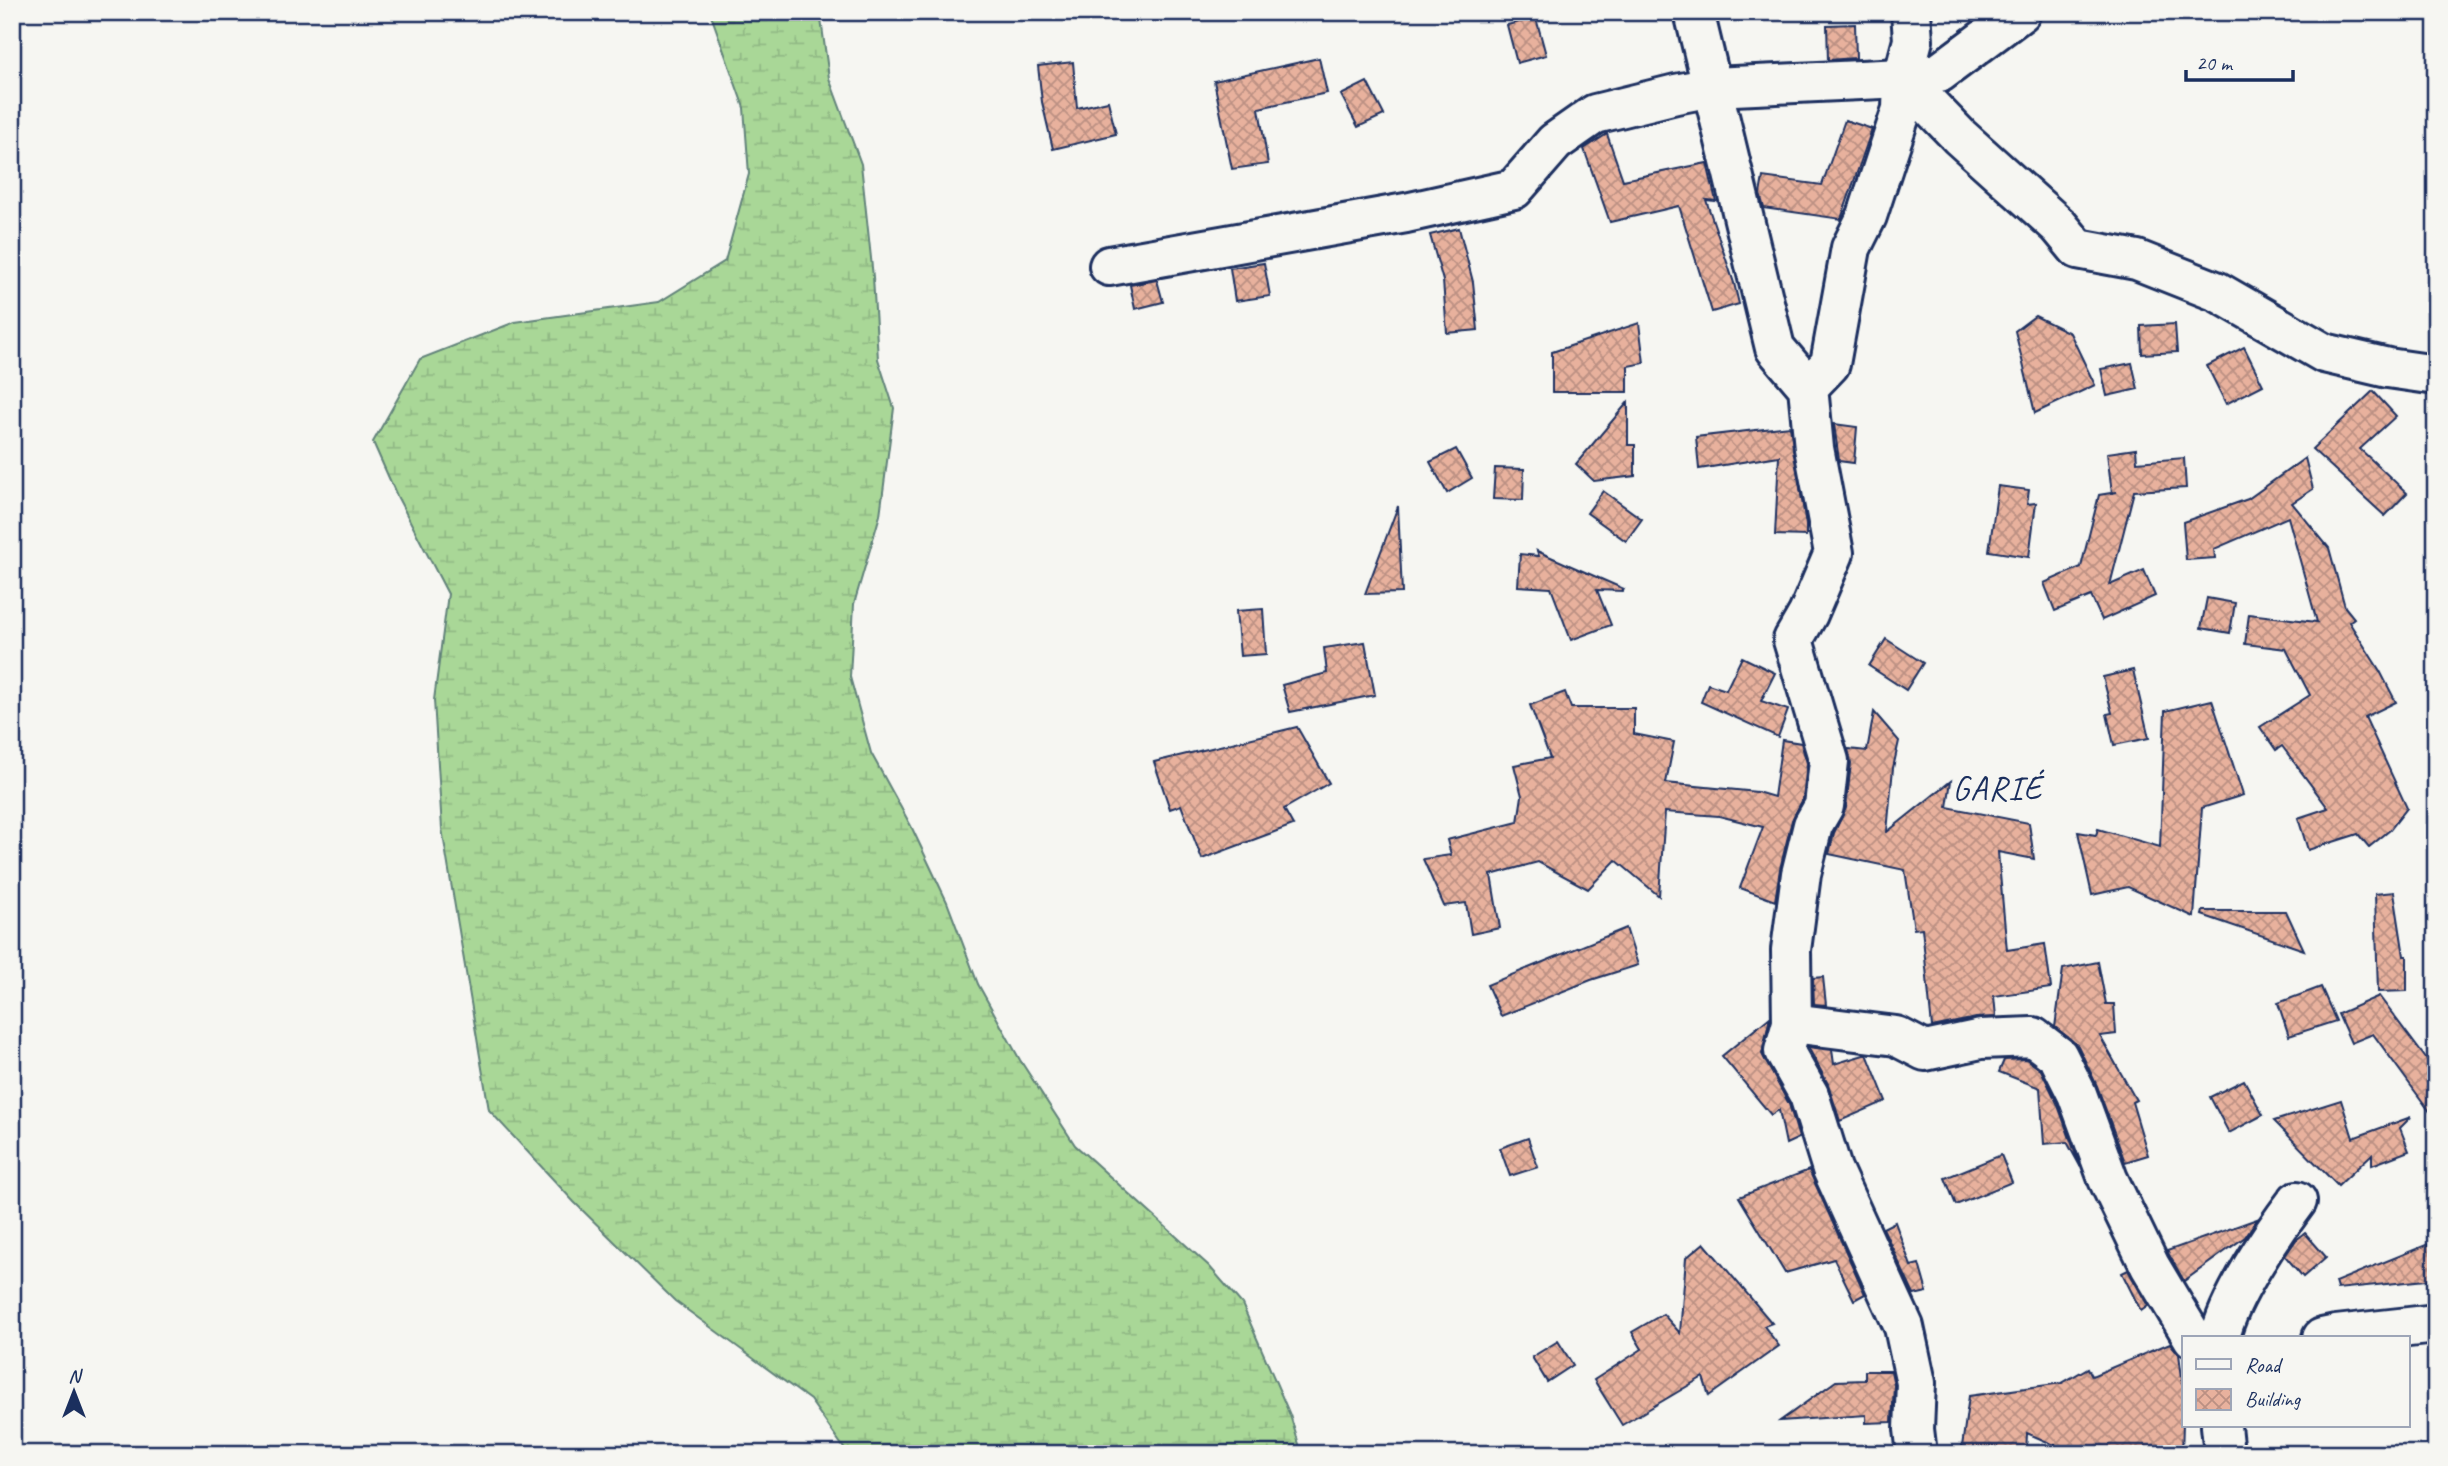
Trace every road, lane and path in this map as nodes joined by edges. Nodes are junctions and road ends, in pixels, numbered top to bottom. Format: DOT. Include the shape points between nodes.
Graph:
graph roads {
  1 [pos="1694,12"];
  2 [pos="1911,12"];
  3 [pos="2021,12"];
  4 [pos="1903,78"];
  5 [pos="1712,87"];
  6 [pos="1109,265"];
  7 [pos="2436,374"];
  8 [pos="1808,387"];
  9 [pos="1792,1023"];
  10 [pos="2298,1201"];
  11 [pos="2436,1324"];
  12 [pos="2192,1336"];
  13 [pos="2220,1336"];
  14 [pos="2331,1336"];
  15 [pos="2221,1428"];
  16 [pos="1917,1454"];
  17 [pos="2224,1454"];
  1 -- 5 [label="street"];
  2 -- 4 [label="street" via="1913,40"];
  3 -- 4 [label="street" via="1939,73"];
  4 -- 5 [label="street"];
  4 -- 7 [label="street" via="2078,249 2137,260 2218,292 2323,353"];
  4 -- 8 [label="street" via="1902,109 1867,216 1851,248 1830,364"];
  5 -- 6 [label="street" via="1595,114 1555,142 1514,189 1406,213"];
  5 -- 8 [label="street" via="1775,348"];
  8 -- 9 [label="street" via="1834,553 1793,640 1829,761 1824,806 1813,825 1801,874 1791,950"];
  9 -- 12 [label="street" via="1896,1036 1925,1051 1981,1039 2033,1037 2058,1056 2140,1246"];
  9 -- 16 [label="street" via="1784,1051 1809,1095 1832,1168 1904,1327 1916,1382"];
  10 -- 13 [label="street" via="2276,1229"];
  11 -- 14 [label="street"];
  15 -- 17 [label="street"];
}
